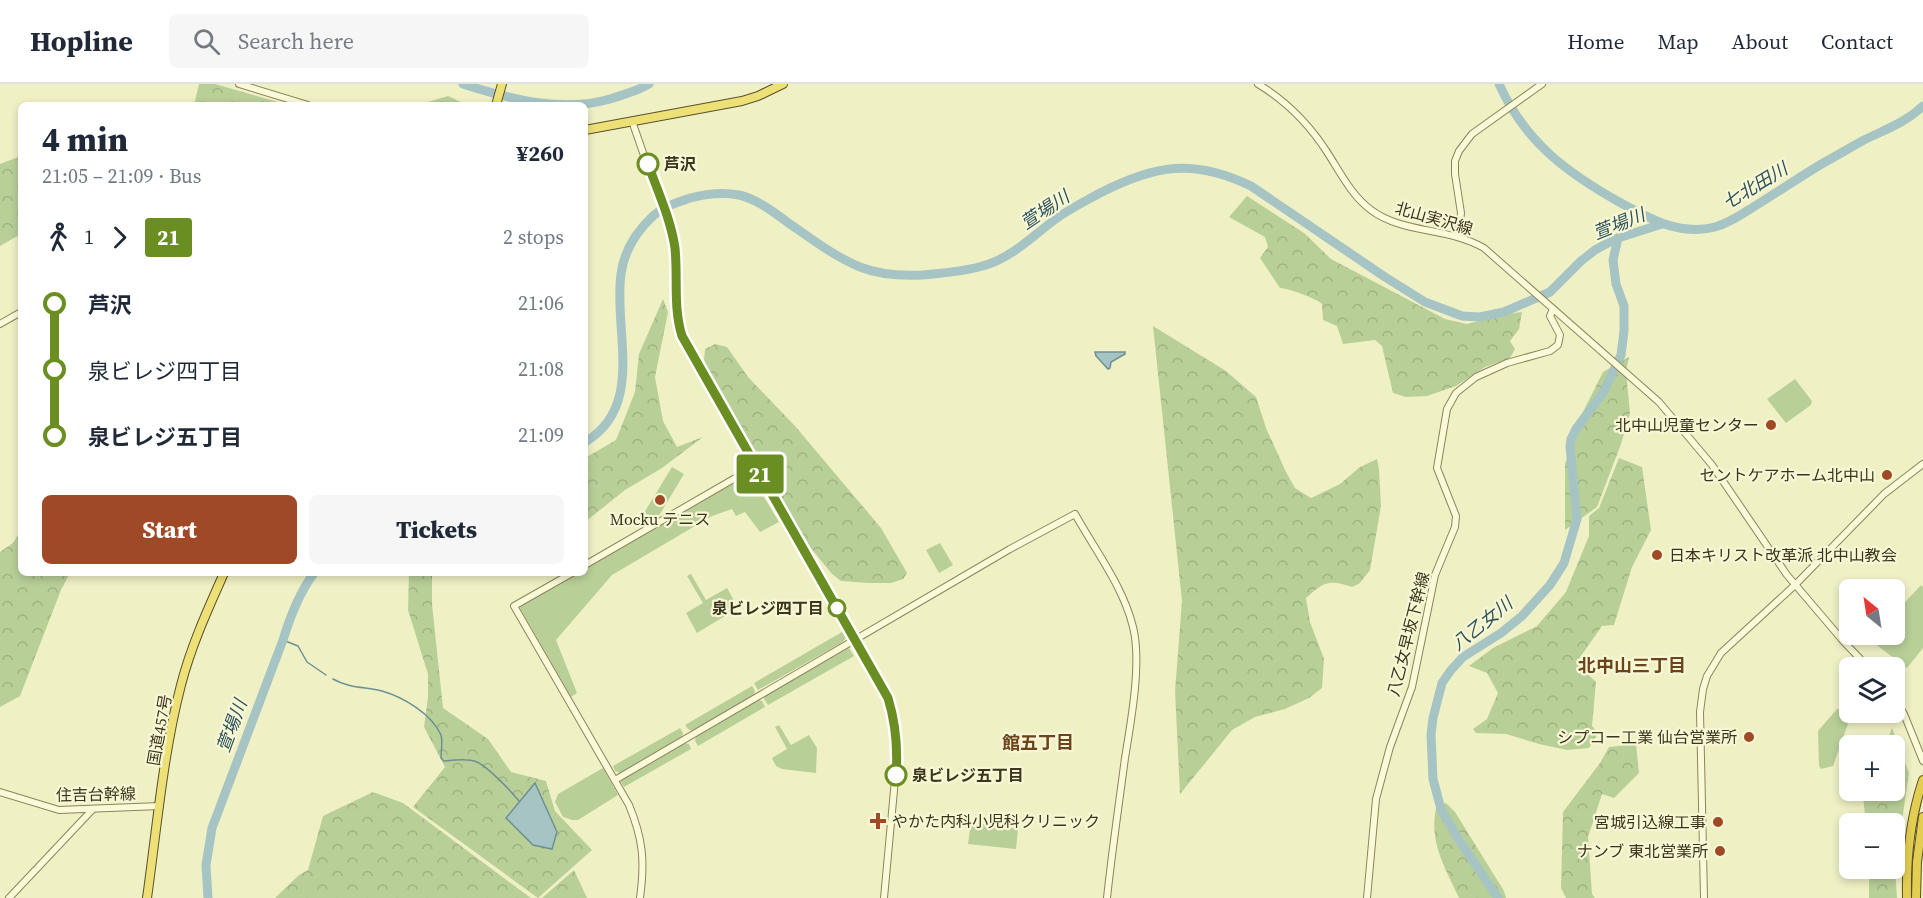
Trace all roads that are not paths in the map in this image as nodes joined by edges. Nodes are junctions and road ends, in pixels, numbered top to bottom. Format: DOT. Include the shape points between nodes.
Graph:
graph roads {
  1 [pos="239,84"];
  2 [pos="502,84"];
  3 [pos="783,84"];
  4 [pos="1258,84"];
  5 [pos="1542,84"];
  6 [pos="298,102"];
  7 [pos="498,102"];
  8 [pos="632,121"];
  9 [pos="588,129"];
  10 [pos="1458,236"];
  11 [pos="1552,307"];
  12 [pos="18,314"];
  13 [pos="0,324"];
  14 [pos="1923,464"];
  15 [pos="756,466"];
  16 [pos="588,563"];
  17 [pos="223,576"];
  18 [pos="567,576"];
  19 [pos="1795,585"];
  20 [pos="856,640"];
  21 [pos="1859,657"];
  22 [pos="1905,716"];
  23 [pos="1923,761"];
  24 [pos="615,780"];
  25 [pos="1922,782"];
  26 [pos="0,792"];
  27 [pos="160,806"];
  28 [pos="93,809"];
  29 [pos="1923,817"];
  30 [pos="9,898"];
  31 [pos="147,898"];
  32 [pos="640,898"];
  33 [pos="884,898"];
  34 [pos="1107,898"];
  35 [pos="1367,898"];
  36 [pos="1704,898"];
  37 [pos="1907,898"];
  38 [pos="1917,898"];
  1 -- 6 [label="street"];
  2 -- 7 [label="highway"];
  3 -- 8 [label="highway" via="742,101"];
  4 -- 10 [label="street, 北山実沢線" via="1305,123 1348,186 1373,211 1400,224"];
  5 -- 10 [label="street" via="1472,134 1459,151 1455,161 1461,213"];
  8 -- 9 [label="highway"];
  8 -- 15 [label="street" via="669,222 675,248 676,306 682,336"];
  10 -- 11 [label="street, 北山実沢線" via="1484,248"];
  11 -- 19 [label="street, 北山実沢線" via="1659,402 1693,440"];
  11 -- 35 [label="street, 八乙女早坂下幹線" via="1550,316 1560,335 1558,345 1482,374 1456,393 1447,409 1437,468 1456,516 1455,527 1435,575 1412,687 1376,799"];
  12 -- 13 [label="street"];
  14 -- 19 [label="street" via="1871,507"];
  15 -- 16 [label="street"];
  15 -- 20 [label="street"];
  17 -- 27 [label="highway, 国道457号" via="181,684"];
  18 -- 24 [label="street" via="514,606"];
  19 -- 21 [label="street"];
  19 -- 36 [label="street" via="1720,653 1703,689 1700,712"];
  20 -- 24 [label="street"];
  20 -- 33 [label="street" via="888,698 897,739"];
  20 -- 34 [label="street" via="1075,513 1125,603 1137,652"];
  22 -- 23 [label="street"];
  24 -- 32 [label="street" via="629,805 643,850"];
  25 -- 37 [label="highway" via="1907,856"];
  26 -- 28 [label="street, 住吉台幹線" via="58,810"];
  27 -- 28 [label="street, 住吉台幹線"];
  27 -- 31 [label="highway, 国道457号"];
  28 -- 30 [label="street"];
  29 -- 38 [label="highway"];
}
